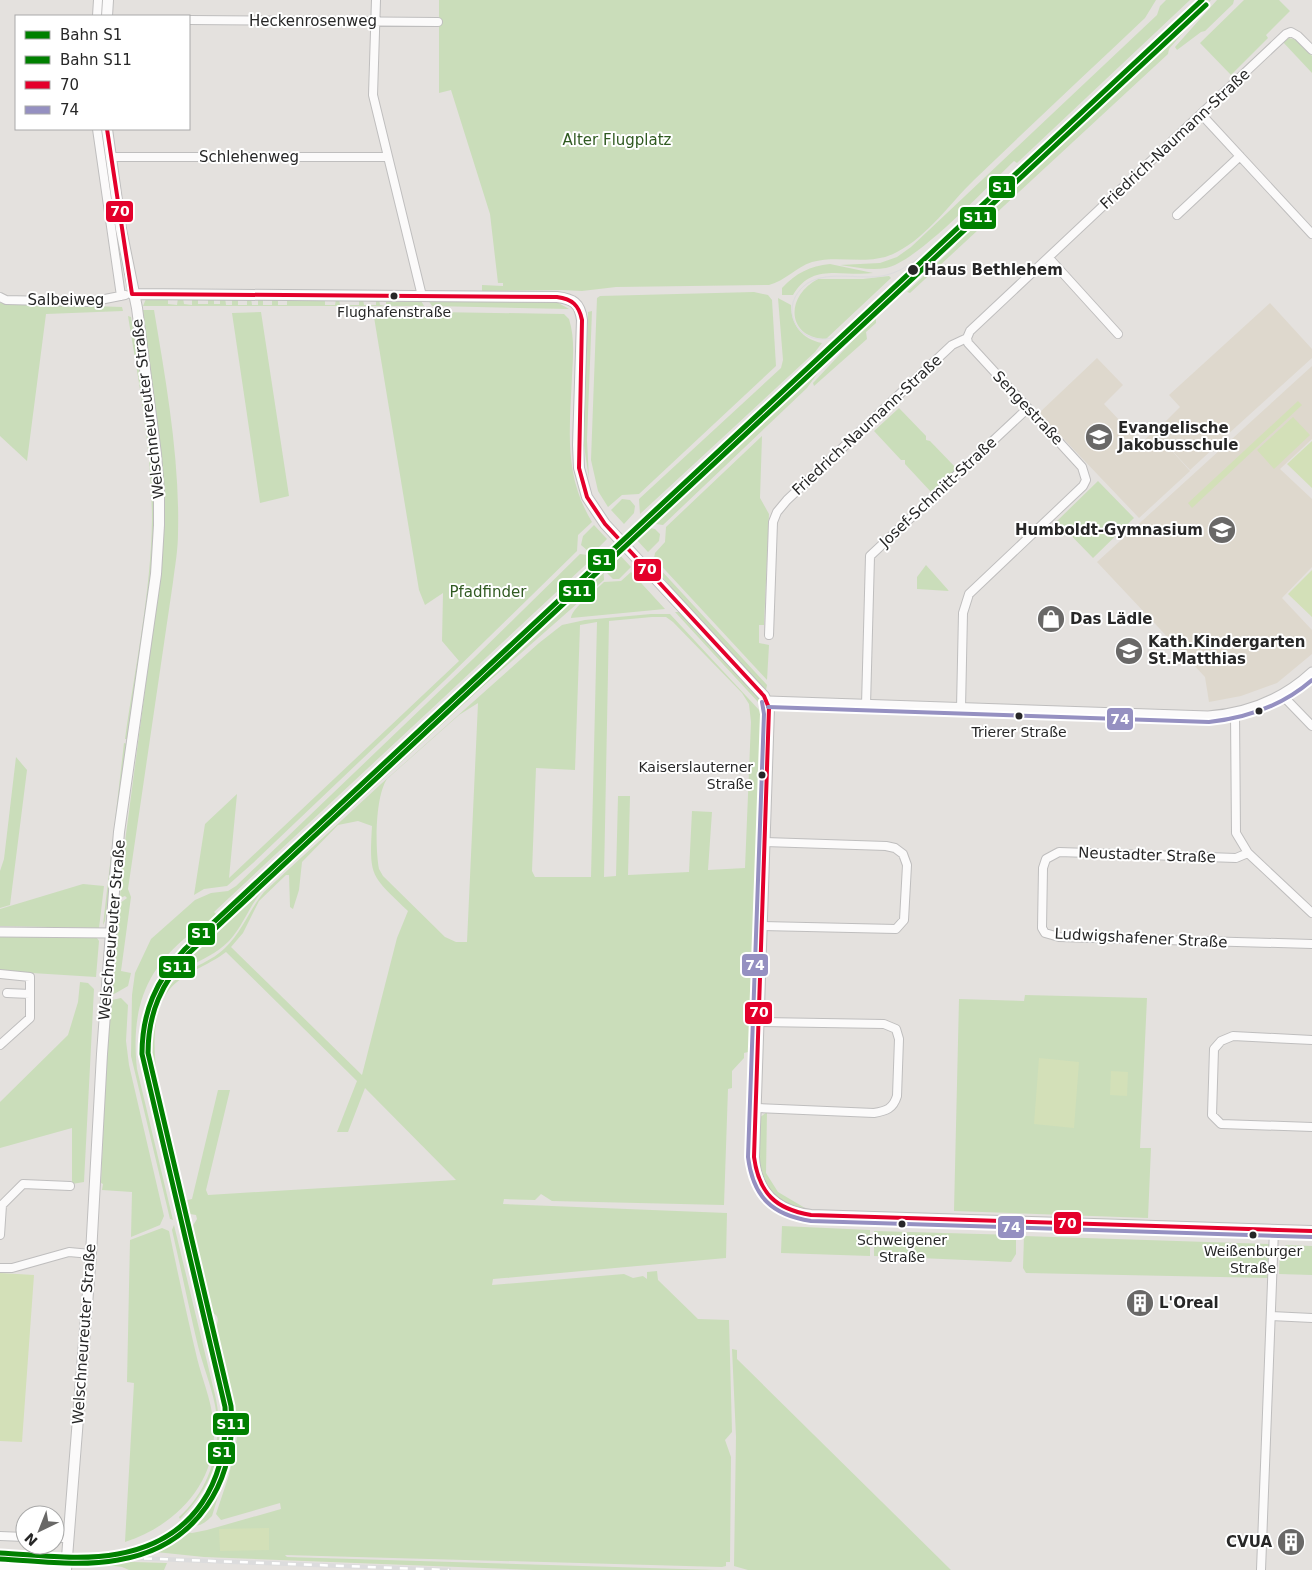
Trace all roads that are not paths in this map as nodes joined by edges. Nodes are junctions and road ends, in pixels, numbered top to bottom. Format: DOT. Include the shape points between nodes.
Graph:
graph roads {
  1 [pos="98,0"];
  2 [pos="108,0"];
  3 [pos="376,0"];
  4 [pos="97,15"];
  5 [pos="107,15"];
  6 [pos="190,20"];
  7 [pos="376,20"];
  8 [pos="438,22"];
  9 [pos="1312,50"];
  10 [pos="1201,114"];
  11 [pos="97,130"];
  12 [pos="107,130"];
  13 [pos="1240,156"];
  14 [pos="110,157"];
  15 [pos="388,157"];
  16 [pos="1178,214"];
  17 [pos="1312,234"];
  18 [pos="1049,258"];
  19 [pos="132,294"];
  20 [pos="122,296"];
  21 [pos="422,296"];
  22 [pos="0,297"];
  23 [pos="1118,334"];
  24 [pos="967,338"];
  25 [pos="1028,408"];
  26 [pos="769,635"];
  27 [pos="1312,672"];
  28 [pos="1282,695"];
  29 [pos="768,701"];
  30 [pos="866,705"];
  31 [pos="961,708"];
  32 [pos="1235,713"];
  33 [pos="1312,726"];
  34 [pos="765,842"];
  35 [pos="1248,853"];
  36 [pos="1046,859"];
  37 [pos="1312,913"];
  38 [pos="762,926"];
  39 [pos="0,932"];
  40 [pos="111,933"];
  41 [pos="1312,944"];
  42 [pos="0,974"];
  43 [pos="7,992"];
  44 [pos="30,994"];
  45 [pos="757,1022"];
  46 [pos="1312,1040"];
  47 [pos="0,1045"];
  48 [pos="756,1108"];
  49 [pos="1312,1127"];
  50 [pos="70,1186"];
  51 [pos="1274,1230"];
  52 [pos="1312,1231"];
  53 [pos="0,1235"];
  54 [pos="91,1254"];
  55 [pos="0,1268"];
  56 [pos="1271,1316"];
  57 [pos="1312,1318"];
  58 [pos="0,1536"];
  59 [pos="15,1537"];
  60 [pos="67,1538"];
  61 [pos="0,1567"];
  62 [pos="61,1570"];
  63 [pos="66,1570"];
  64 [pos="1261,1570"];
  1 -- 4 [label="street"];
  2 -- 5 [label="main road"];
  3 -- 7 [label="street"];
  6 -- 7 [label="street, Heckenrosenweg"];
  7 -- 8 [label="street, Heckenrosenweg"];
  7 -- 15 [label="street" via="373,95"];
  9 -- 10 [label="street, Friedrich-Naumann-Straße" via="1293,32 1286,34"];
  10 -- 13 [label="street"];
  10 -- 18 [label="street, Friedrich-Naumann-Straße"];
  11 -- 20 [label="street"];
  12 -- 14 [label="main road, Welschneureuter Straße"];
  13 -- 16 [label="street"];
  13 -- 17 [label="street"];
  14 -- 15 [label="street, Schlehenweg"];
  14 -- 19 [label="main road, Welschneureuter Straße"];
  15 -- 21 [label="street"];
  18 -- 23 [label="street"];
  18 -- 24 [label="street, Friedrich-Naumann-Straße" via="970,331"];
  19 -- 20 [label="street, Salbeiweg"];
  19 -- 21 [label="main road"];
  19 -- 40 [label="main road, Welschneureuter Straße" via="156,454 159,542 119,832"];
  20 -- 22 [label="street, Salbeiweg" via="90,302 6,300"];
  21 -- 29 [label="main road" via="557,297 574,301 580,308 578,445 587,497 612,532"];
  24 -- 25 [label="street, Sengestraße" via="968,343"];
  24 -- 26 [label="street, Friedrich-Naumann-Straße" via="952,344 777,512 773,522"];
  25 -- 30 [label="street, Josef-Schmitt-Straße" via="870,556"];
  25 -- 31 [label="street, Sengestraße" via="1082,467 1086,480 969,594 963,613"];
  27 -- 28 [label="street"];
  28 -- 32 [label="street"];
  28 -- 33 [label="street"];
  29 -- 30 [label="street"];
  29 -- 34 [label="main road"];
  30 -- 31 [label="street"];
  31 -- 32 [label="street" via="1186,716"];
  32 -- 35 [label="street" via="1235,826 1238,839"];
  34 -- 38 [label="main road"];
  34 -- 38 [label="street" via="895,848 903,854 907,865 904,920 896,929"];
  35 -- 36 [label="street, Neustadter Straße" via="1236,858 1059,852"];
  35 -- 37 [label="street"];
  36 -- 41 [label="street, Ludwigshafener Straße" via="1042,868 1040,919 1048,934 1059,937"];
  38 -- 45 [label="main road"];
  39 -- 40 [label="street"];
  40 -- 54 [label="main road, Welschneureuter Straße"];
  42 -- 44 [label="street" via="30,977"];
  43 -- 44 [label="street"];
  44 -- 47 [label="street" via="30,1018"];
  45 -- 48 [label="main road"];
  45 -- 48 [label="street" via="884,1024 896,1029 899,1040 897,1096 895,1104 887,1111"];
  46 -- 49 [label="street" via="1233,1036 1221,1041 1216,1046 1212,1115 1221,1124"];
  48 -- 51 [label="main road" via="756,1175 766,1194 794,1212"];
  50 -- 53 [label="street" via="22,1184 2,1205"];
  51 -- 52 [label="main road"];
  51 -- 56 [label="street"];
  54 -- 55 [label="street" via="69,1252 12,1268"];
  54 -- 60 [label="main road, Welschneureuter Straße"];
  56 -- 57 [label="street"];
  56 -- 64 [label="street"];
  58 -- 59 [label="street"];
  60 -- 63 [label="main road, Welschneureuter Straße"];
  61 -- 62 [label="street"];
}
